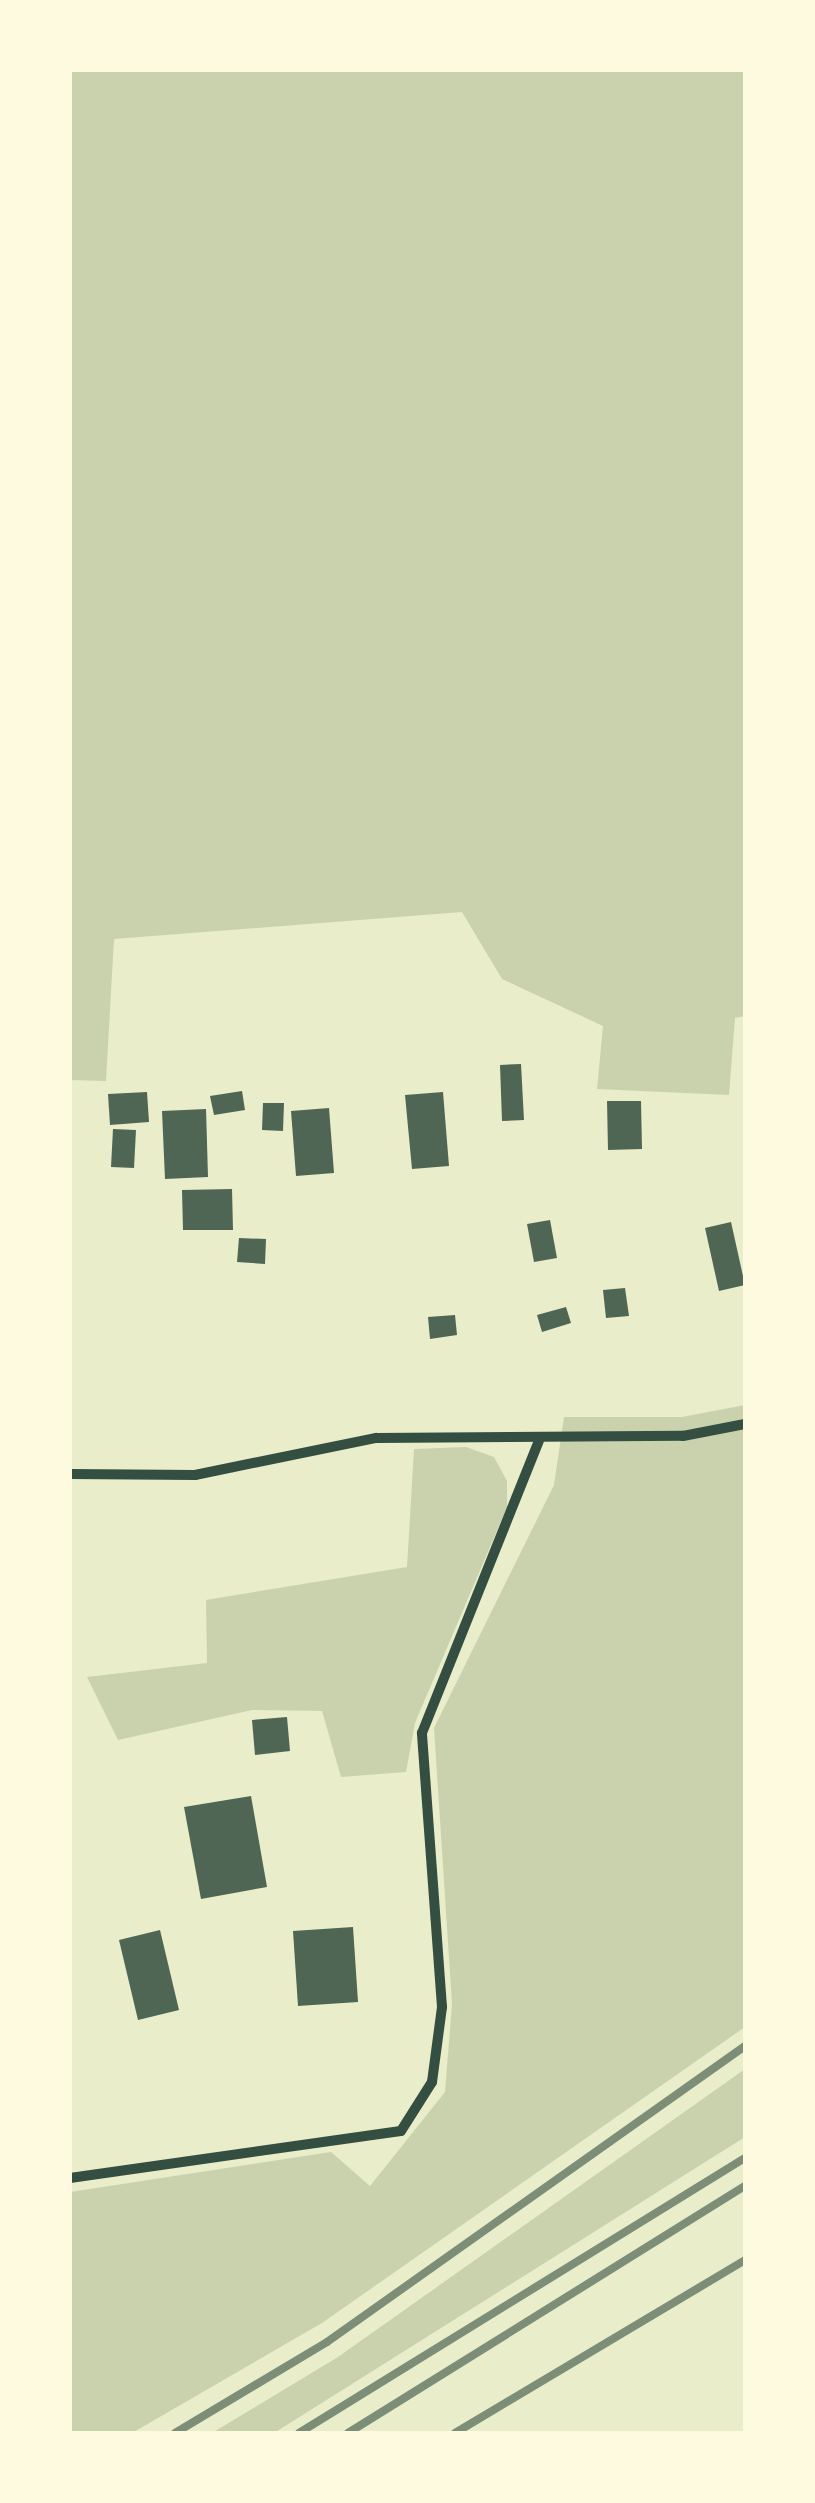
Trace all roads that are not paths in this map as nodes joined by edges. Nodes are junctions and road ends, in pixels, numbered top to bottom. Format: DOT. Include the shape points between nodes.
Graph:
graph roads {
  1 [pos="745,1424"];
  2 [pos="539,1440"];
  3 [pos="70,1474"];
  4 [pos="70,2178"];
  1 -- 2 [label="street" via="683,1436"];
  2 -- 3 [label="street" via="478,1434 376,1438 195,1475"];
  2 -- 4 [label="street" via="422,1733 442,2007 432,2082 400,2131"];
}
